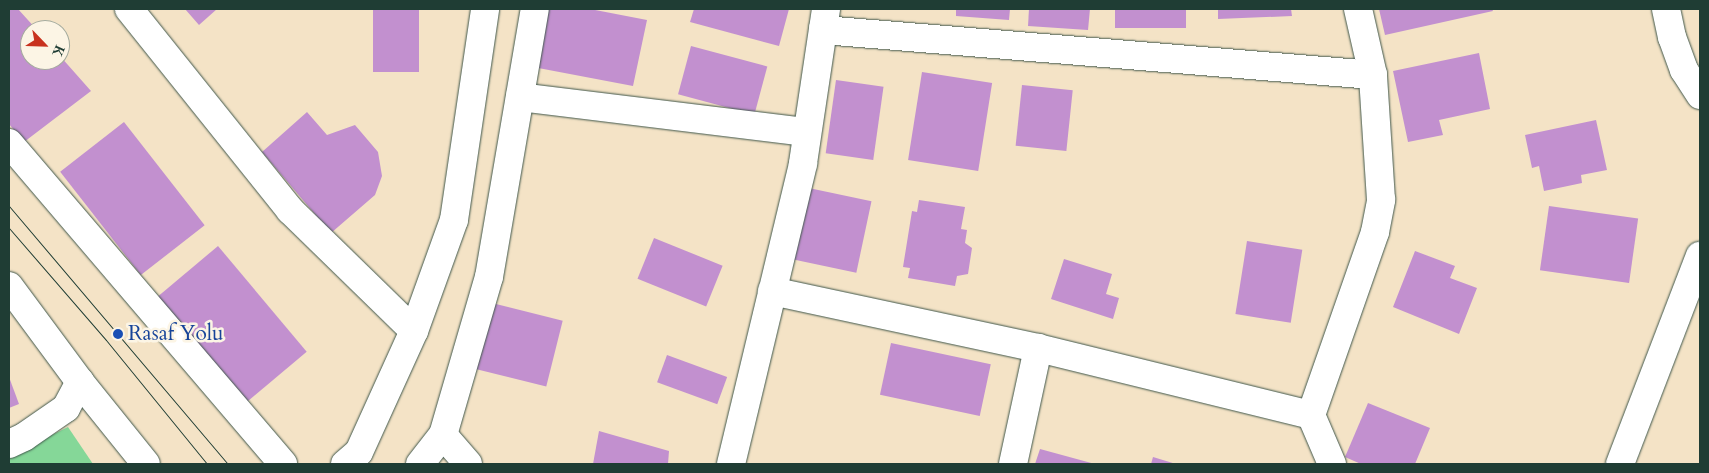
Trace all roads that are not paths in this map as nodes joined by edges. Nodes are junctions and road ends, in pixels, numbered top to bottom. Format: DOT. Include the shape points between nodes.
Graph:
graph roads {
  1 [pos="129,9"];
  2 [pos="485,9"];
  3 [pos="535,9"];
  4 [pos="1358,9"];
  5 [pos="1666,9"];
  6 [pos="824,20"];
  7 [pos="1373,75"];
  8 [pos="1700,95"];
  9 [pos="520,97"];
  10 [pos="807,132"];
  11 [pos="9,143"];
  12 [pos="1700,256"];
  13 [pos="9,286"];
  14 [pos="772,291"];
  15 [pos="414,332"];
  16 [pos="1038,348"];
  17 [pos="80,382"];
  18 [pos="1311,415"];
  19 [pos="442,435"];
  20 [pos="9,444"];
  21 [pos="146,464"];
  22 [pos="283,464"];
  23 [pos="345,464"];
  24 [pos="420,464"];
  25 [pos="435,464"];
  26 [pos="468,464"];
  27 [pos="731,464"];
  28 [pos="1013,464"];
  29 [pos="1332,464"];
  30 [pos="1620,464"];
  1 -- 15 [label="street" via="290,210"];
  2 -- 15 [label="street" via="454,220"];
  3 -- 9 [label="street"];
  4 -- 7 [label="street"];
  5 -- 8 [label="street" via="1684,70"];
  6 -- 7 [label="street"];
  6 -- 10 [label="street"];
  7 -- 18 [label="street" via="1381,200 1375,232"];
  9 -- 10 [label="street"];
  9 -- 19 [label="street" via="488,277"];
  10 -- 14 [label="street" via="803,164"];
  11 -- 22 [label="street"];
  12 -- 30 [label="street"];
  13 -- 17 [label="street"];
  14 -- 16 [label="street"];
  14 -- 27 [label="street"];
  15 -- 23 [label="street" via="358,452"];
  16 -- 18 [label="street"];
  16 -- 28 [label="street"];
  17 -- 20 [label="street" via="66,408"];
  17 -- 21 [label="street"];
  18 -- 29 [label="street"];
  19 -- 24 [label="street"];
  19 -- 25 [label="street"];
  19 -- 26 [label="street"];
}
